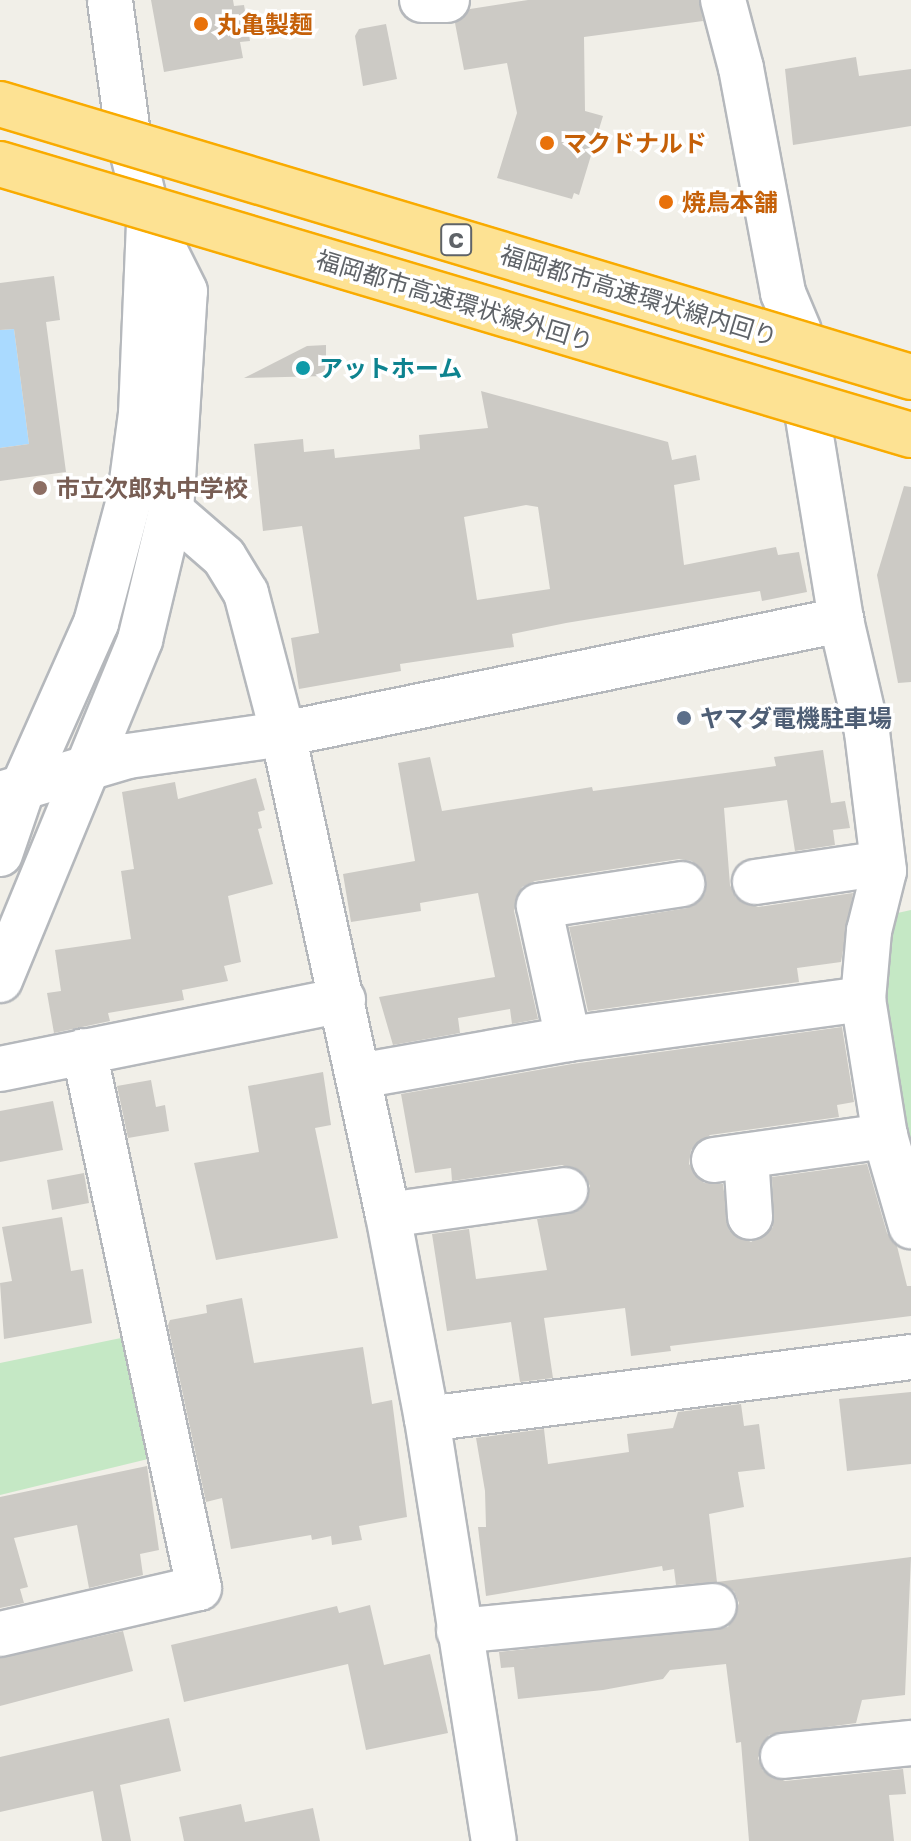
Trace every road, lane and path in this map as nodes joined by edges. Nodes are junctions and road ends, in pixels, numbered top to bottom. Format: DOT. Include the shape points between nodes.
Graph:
graph roads {
  1 [pos="110,0"];
  2 [pos="422,0"];
  3 [pos="447,0"];
  4 [pos="723,0"];
  5 [pos="0,104"];
  6 [pos="0,164"];
  7 [pos="149,219"];
  8 [pos="799,331"];
  9 [pos="911,377"];
  10 [pos="808,418"];
  11 [pos="911,435"];
  12 [pos="171,511"];
  13 [pos="841,620"];
  14 [pos="283,734"];
  15 [pos="84,770"];
  16 [pos="12,791"];
  17 [pos="0,854"];
  18 [pos="883,863"];
  19 [pos="755,882"];
  20 [pos="682,884"];
  21 [pos="0,980"];
  22 [pos="863,999"];
  23 [pos="343,1000"];
  24 [pos="568,1039"];
  25 [pos="84,1051"];
  26 [pos="0,1069"];
  27 [pos="359,1076"];
  28 [pos="885,1136"];
  29 [pos="565,1190"];
  30 [pos="388,1215"];
  31 [pos="750,1217"];
  32 [pos="911,1226"];
  33 [pos="911,1357"];
  34 [pos="427,1419"];
  35 [pos="714,1606"];
  36 [pos="459,1631"];
  37 [pos="0,1634"];
  38 [pos="911,1743"];
  39 [pos="783,1756"];
  40 [pos="494,1841"];
  1 -- 7 [label="street" via="128,134"];
  2 -- 3 [label="street"];
  4 -- 8 [label="street" via="783,293"];
  5 -- 9 [label="highway, 福岡都市高速環状線内回り / C, bridge"];
  6 -- 11 [label="highway, 福岡都市高速環状線外回り / C, bridge"];
  7 -- 12 [label="street" via="185,291"];
  7 -- 16 [label="street" via="141,414 130,496 96,623"];
  10 -- 13 [label="street"];
  12 -- 14 [label="street" via="224,557 246,593"];
  12 -- 15 [label="street" via="140,640"];
  13 -- 14 [label="street"];
  13 -- 18 [label="street" via="867,732"];
  14 -- 15 [label="street" via="128,756"];
  14 -- 23 [label="street"];
  15 -- 16 [label="street"];
  15 -- 21 [label="street" via="52,863"];
  16 -- 17 [label="street"];
  18 -- 19 [label="street"];
  18 -- 22 [label="street"];
  20 -- 24 [label="street" via="539,906"];
  22 -- 24 [label="street"];
  22 -- 28 [label="street"];
  23 -- 25 [label="street"];
  23 -- 27 [label="street"];
  24 -- 27 [label="street"];
  25 -- 26 [label="street"];
  25 -- 37 [label="street" via="199,1588"];
  27 -- 30 [label="street"];
  28 -- 31 [label="street" via="730,1158"];
  28 -- 32 [label="street"];
  29 -- 30 [label="street"];
  30 -- 34 [label="street"];
  33 -- 34 [label="street"];
  34 -- 36 [label="street"];
  35 -- 36 [label="street"];
  36 -- 40 [label="street"];
  38 -- 39 [label="street"];
}
